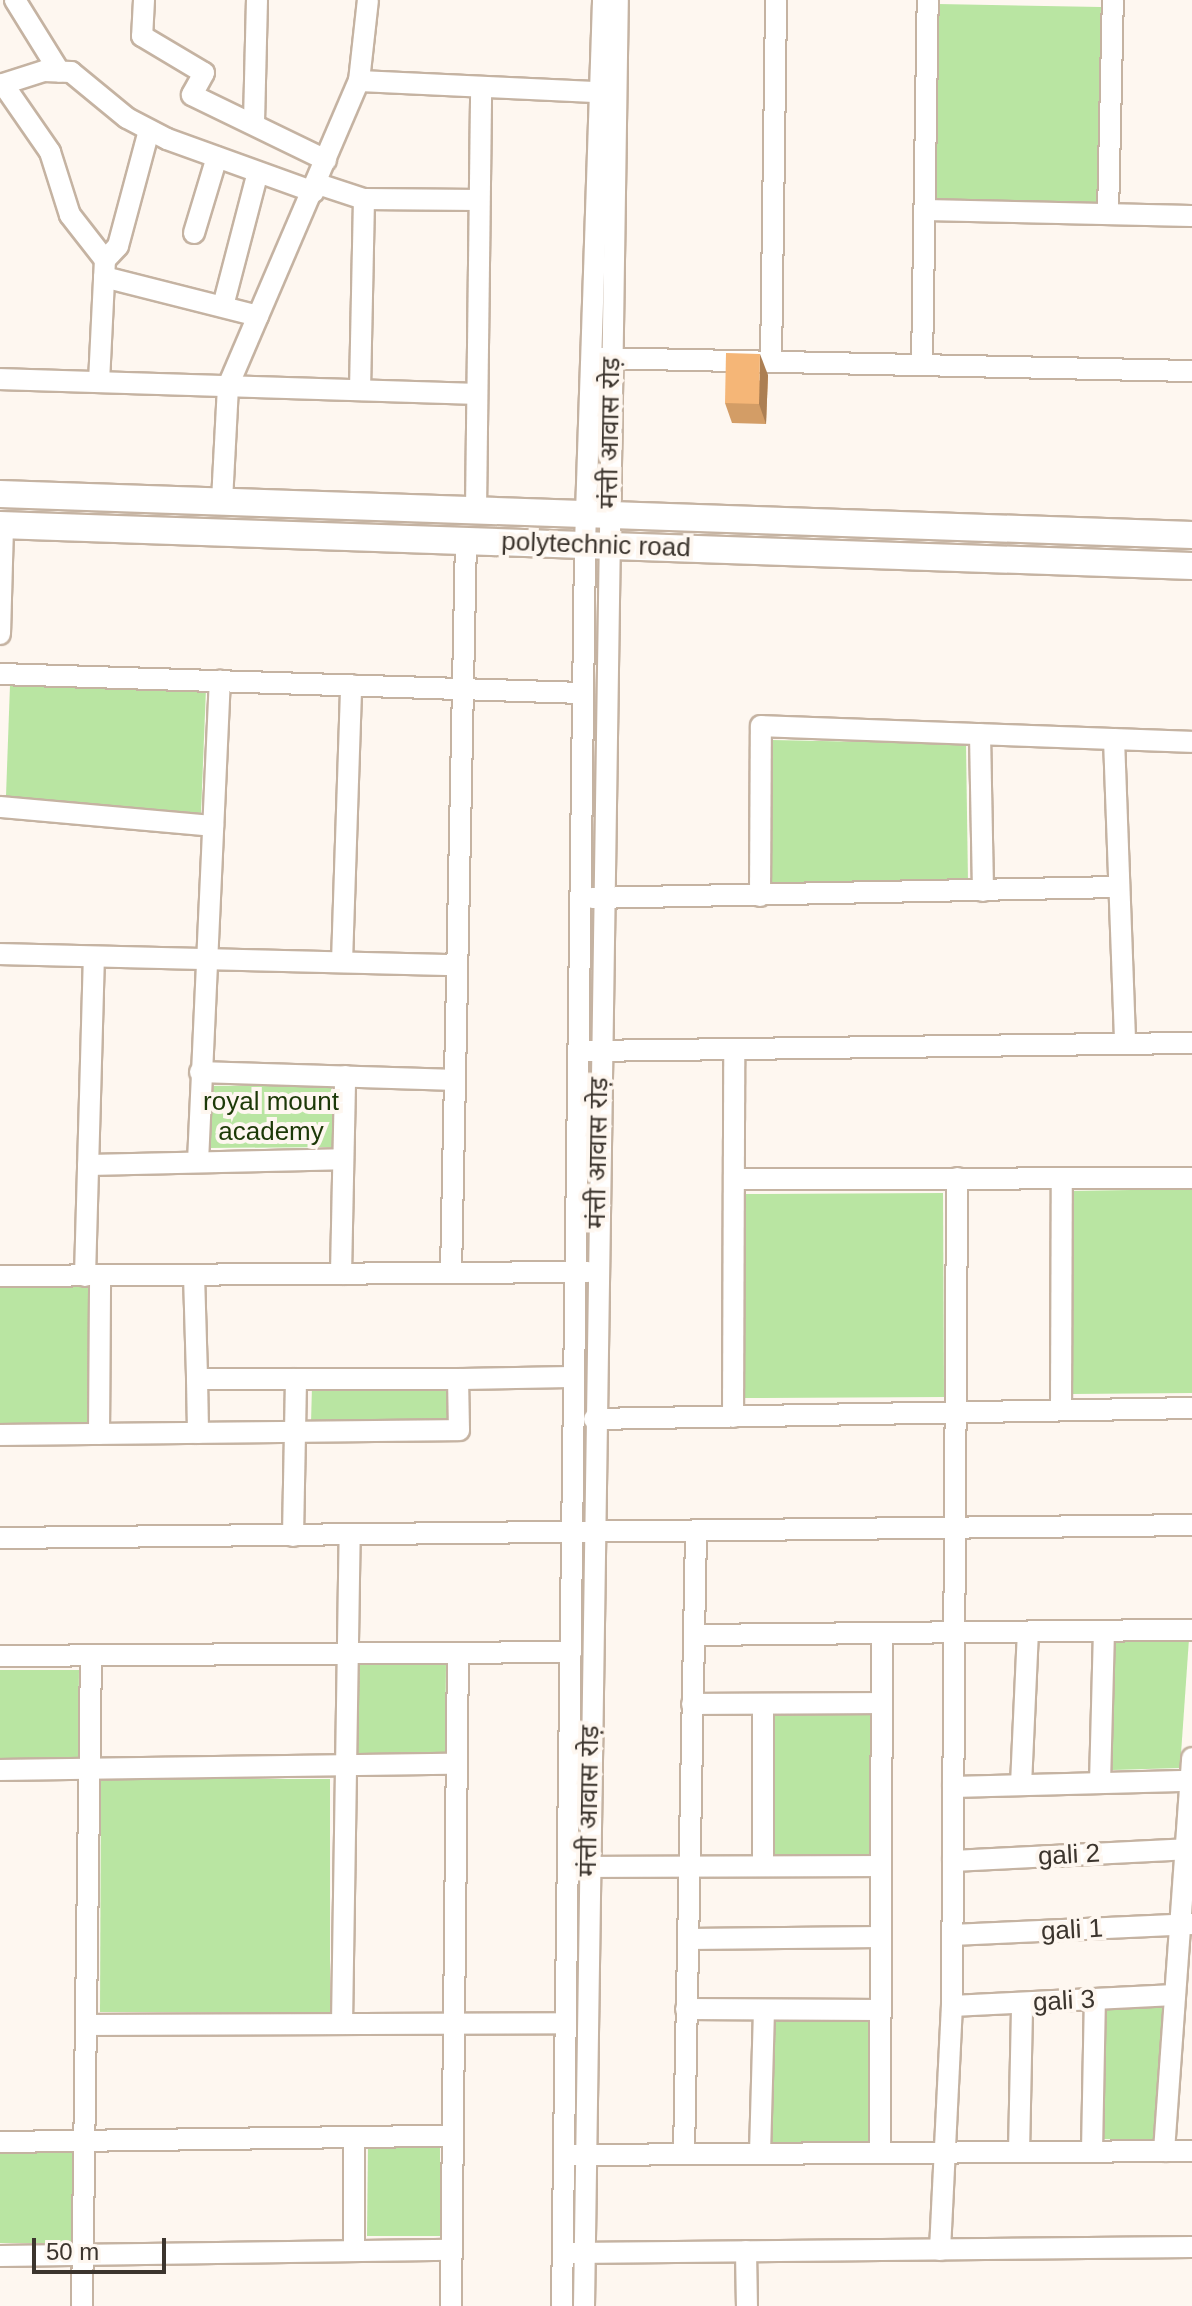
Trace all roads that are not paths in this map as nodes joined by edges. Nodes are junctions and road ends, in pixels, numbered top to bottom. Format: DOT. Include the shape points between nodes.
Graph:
graph roads {
  1 [pos="15,0"];
  2 [pos="144,0"];
  3 [pos="257,0"];
  4 [pos="368,0"];
  5 [pos="603,0"];
  6 [pos="618,0"];
  7 [pos="776,0"];
  8 [pos="928,0"];
  9 [pos="1113,0"];
  10 [pos="59,71"];
  11 [pos="359,81"];
  12 [pos="2,85"];
  13 [pos="481,87"];
  14 [pos="608,93"];
  15 [pos="254,122"];
  16 [pos="149,130"];
  17 [pos="217,157"];
  18 [pos="326,160"];
  19 [pos="258,172"];
  20 [pos="316,188"];
  21 [pos="364,199"];
  22 [pos="479,200"];
  23 [pos="925,210"];
  24 [pos="1108,214"];
  25 [pos="1192,216"];
  26 [pos="194,233"];
  27 [pos="104,268"];
  28 [pos="223,306"];
  29 [pos="258,316"];
  30 [pos="601,358"];
  31 [pos="771,362"];
  32 [pos="922,365"];
  33 [pos="1192,371"];
  34 [pos="0,379"];
  35 [pos="99,382"];
  36 [pos="228,386"];
  37 [pos="360,390"];
  38 [pos="477,394"];
  39 [pos="0,494"];
  40 [pos="222,501"];
  41 [pos="476,510"];
  42 [pos="597,514"];
  43 [pos="2,525"];
  44 [pos="1192,535"];
  45 [pos="466,540"];
  46 [pos="597,545"];
  47 [pos="1192,566"];
  48 [pos="0,634"];
  49 [pos="0,674"];
  50 [pos="220,681"];
  51 [pos="351,685"];
  52 [pos="463,689"];
  53 [pos="583,693"];
  54 [pos="980,734"];
  55 [pos="1114,739"];
  56 [pos="1192,742"];
  57 [pos="0,807"];
  58 [pos="213,826"];
  59 [pos="1119,887"];
  60 [pos="983,891"];
  61 [pos="580,896"];
  62 [pos="760,896"];
  63 [pos="602,901"];
  64 [pos="0,954"];
  65 [pos="94,957"];
  66 [pos="206,959"];
  67 [pos="342,962"];
  68 [pos="457,965"];
  69 [pos="1125,1043"];
  70 [pos="1192,1043"];
  71 [pos="734,1049"];
  72 [pos="600,1050"];
  73 [pos="579,1051"];
  74 [pos="200,1072"];
  75 [pos="345,1076"];
  76 [pos="455,1080"];
  77 [pos="343,1159"];
  78 [pos="198,1162"];
  79 [pos="88,1165"];
  80 [pos="957,1178"];
  81 [pos="1062,1178"];
  82 [pos="1192,1178"];
  83 [pos="734,1179"];
  84 [pos="586,1272"];
  85 [pos="451,1273"];
  86 [pos="341,1274"];
  87 [pos="194,1275"];
  88 [pos="0,1276"];
  89 [pos="92,1276"];
  90 [pos="574,1377"];
  91 [pos="197,1379"];
  92 [pos="296,1379"];
  93 [pos="458,1379"];
  94 [pos="1192,1408"];
  95 [pos="1061,1410"];
  96 [pos="955,1412"];
  97 [pos="733,1417"];
  98 [pos="594,1419"];
  99 [pos="295,1432"];
  100 [pos="198,1433"];
  101 [pos="99,1434"];
  102 [pos="0,1435"];
  103 [pos="1192,1525"];
  104 [pos="955,1529"];
  105 [pos="696,1533"];
  106 [pos="582,1534"];
  107 [pos="293,1536"];
  108 [pos="350,1536"];
  109 [pos="0,1538"];
  110 [pos="1192,1630"];
  111 [pos="1104,1631"];
  112 [pos="1028,1632"];
  113 [pos="954,1633"];
  114 [pos="882,1634"];
  115 [pos="694,1635"];
  116 [pos="571,1652"];
  117 [pos="458,1653"];
  118 [pos="348,1654"];
  119 [pos="0,1656"];
  120 [pos="91,1657"];
  121 [pos="882,1703"];
  122 [pos="692,1704"];
  123 [pos="763,1704"];
  124 [pos="1192,1758"];
  125 [pos="457,1764"];
  126 [pos="347,1765"];
  127 [pos="90,1769"];
  128 [pos="0,1770"];
  129 [pos="1190,1781"];
  130 [pos="1100,1783"];
  131 [pos="1021,1785"];
  132 [pos="953,1787"];
  133 [pos="1186,1849"];
  134 [pos="953,1861"];
  135 [pos="689,1866"];
  136 [pos="763,1866"];
  137 [pos="881,1866"];
  138 [pos="578,1867"];
  139 [pos="1186,1924"];
  140 [pos="952,1935"];
  141 [pos="881,1937"];
  142 [pos="688,1939"];
  143 [pos="1175,1995"];
  144 [pos="1095,1999"];
  145 [pos="1022,2003"];
  146 [pos="952,2006"];
  147 [pos="686,2009"];
  148 [pos="764,2010"];
  149 [pos="880,2010"];
  150 [pos="566,2023"];
  151 [pos="342,2024"];
  152 [pos="454,2024"];
  153 [pos="86,2025"];
  154 [pos="453,2136"];
  155 [pos="354,2138"];
  156 [pos="85,2141"];
  157 [pos="0,2142"];
  158 [pos="947,2151"];
  159 [pos="1092,2151"];
  160 [pos="1164,2151"];
  161 [pos="1192,2151"];
  162 [pos="880,2152"];
  163 [pos="1019,2152"];
  164 [pos="585,2153"];
  165 [pos="684,2153"];
  166 [pos="760,2153"];
  167 [pos="564,2157"];
  168 [pos="1192,2247"];
  169 [pos="452,2250"];
  170 [pos="940,2250"];
  171 [pos="354,2251"];
  172 [pos="746,2251"];
  173 [pos="563,2253"];
  174 [pos="584,2253"];
  175 [pos="83,2255"];
  176 [pos="0,2256"];
  177 [pos="82,2306"];
  178 [pos="451,2306"];
  179 [pos="562,2306"];
  180 [pos="584,2306"];
  181 [pos="747,2306"];
  1 -- 10 [label="street"];
  2 -- 15 [label="street" via="142,36 204,73 192,95"];
  3 -- 15 [label="street"];
  4 -- 11 [label="street"];
  5 -- 14 [label="street"];
  6 -- 14 [label="street, मंत्ती आवास रोड़"];
  7 -- 31 [label="street"];
  8 -- 23 [label="street"];
  9 -- 24 [label="street"];
  10 -- 12 [label="street"];
  10 -- 16 [label="street" via="71,72"];
  11 -- 13 [label="street"];
  11 -- 18 [label="street"];
  12 -- 27 [label="street" via="50,152 70,215"];
  13 -- 14 [label="street"];
  13 -- 22 [label="street"];
  14 -- 30 [label="street, मंत्ती आवास रोड़"];
  15 -- 18 [label="street"];
  16 -- 17 [label="street"];
  16 -- 27 [label="street" via="118,246"];
  17 -- 19 [label="street"];
  17 -- 26 [label="street"];
  18 -- 20 [label="street"];
  19 -- 20 [label="street"];
  19 -- 28 [label="street"];
  20 -- 21 [label="street"];
  20 -- 29 [label="street"];
  21 -- 22 [label="street"];
  21 -- 37 [label="street"];
  22 -- 38 [label="street"];
  23 -- 24 [label="street"];
  23 -- 32 [label="street"];
  24 -- 25 [label="street"];
  27 -- 28 [label="street"];
  27 -- 35 [label="street"];
  28 -- 29 [label="street"];
  29 -- 36 [label="street"];
  30 -- 31 [label="street"];
  30 -- 42 [label="street, मंत्ती आवास रोड़"];
  31 -- 32 [label="street"];
  32 -- 33 [label="street"];
  34 -- 35 [label="street"];
  35 -- 36 [label="street"];
  36 -- 37 [label="street"];
  36 -- 40 [label="street"];
  37 -- 38 [label="street"];
  38 -- 41 [label="street"];
  39 -- 40 [label="street"];
  40 -- 41 [label="street"];
  41 -- 42 [label="street"];
  42 -- 44 [label="street"];
  42 -- 46 [label="street, मंत्ती आवास रोड़"];
  43 -- 45 [label="street, polytechnic road"];
  43 -- 48 [label="street"];
  45 -- 46 [label="street, polytechnic road"];
  45 -- 52 [label="street"];
  46 -- 47 [label="street, polytechnic road"];
  46 -- 53 [label="street"];
  46 -- 63 [label="street, मंत्ती आवास रोड़"];
  49 -- 50 [label="street"];
  50 -- 51 [label="street"];
  50 -- 58 [label="street"];
  51 -- 52 [label="street"];
  51 -- 67 [label="street"];
  52 -- 53 [label="street"];
  52 -- 68 [label="street"];
  53 -- 61 [label="street"];
  54 -- 55 [label="street"];
  54 -- 60 [label="street"];
  54 -- 62 [label="street" via="761,726"];
  55 -- 56 [label="street"];
  55 -- 59 [label="street"];
  57 -- 58 [label="street"];
  58 -- 66 [label="street"];
  59 -- 60 [label="street"];
  59 -- 69 [label="street"];
  60 -- 62 [label="street"];
  61 -- 63 [label="street"];
  61 -- 73 [label="street"];
  62 -- 63 [label="street"];
  63 -- 72 [label="street, मंत्ती आवास रोड़"];
  64 -- 65 [label="street"];
  65 -- 66 [label="street"];
  65 -- 79 [label="street"];
  66 -- 67 [label="street"];
  66 -- 74 [label="street"];
  67 -- 68 [label="street"];
  68 -- 76 [label="street"];
  69 -- 70 [label="street"];
  69 -- 71 [label="street"];
  71 -- 72 [label="street"];
  71 -- 83 [label="street"];
  72 -- 73 [label="street"];
  72 -- 84 [label="street, मंत्ती आवास रोड़"];
  73 -- 84 [label="street"];
  74 -- 75 [label="street"];
  74 -- 78 [label="street"];
  75 -- 76 [label="street"];
  75 -- 77 [label="street"];
  76 -- 85 [label="street"];
  77 -- 78 [label="street"];
  77 -- 86 [label="street"];
  78 -- 79 [label="street"];
  79 -- 89 [label="street"];
  80 -- 81 [label="street"];
  80 -- 83 [label="street"];
  80 -- 96 [label="street"];
  81 -- 82 [label="street"];
  81 -- 95 [label="street"];
  83 -- 97 [label="street"];
  84 -- 85 [label="street"];
  84 -- 90 [label="street"];
  84 -- 98 [label="street, मंत्ती आवास रोड़"];
  85 -- 86 [label="street"];
  86 -- 87 [label="street"];
  87 -- 89 [label="street"];
  87 -- 91 [label="street"];
  88 -- 89 [label="street"];
  89 -- 101 [label="street"];
  90 -- 93 [label="street"];
  90 -- 106 [label="street"];
  91 -- 92 [label="street"];
  91 -- 100 [label="street"];
  92 -- 93 [label="street"];
  92 -- 99 [label="street"];
  93 -- 99 [label="street" via="459,1430"];
  94 -- 95 [label="street"];
  95 -- 96 [label="street"];
  96 -- 97 [label="street"];
  96 -- 104 [label="street"];
  97 -- 98 [label="street"];
  98 -- 106 [label="street, मंत्ती आवास रोड़"];
  99 -- 100 [label="street"];
  99 -- 107 [label="street"];
  100 -- 101 [label="street"];
  101 -- 102 [label="street"];
  103 -- 104 [label="street"];
  104 -- 105 [label="street"];
  104 -- 113 [label="street"];
  105 -- 106 [label="street"];
  105 -- 115 [label="street"];
  106 -- 108 [label="street"];
  106 -- 116 [label="street"];
  106 -- 138 [label="street, मंत्ती आवास रोड़"];
  107 -- 108 [label="street"];
  107 -- 109 [label="street"];
  108 -- 118 [label="street"];
  110 -- 111 [label="street"];
  111 -- 112 [label="street"];
  111 -- 130 [label="street"];
  112 -- 113 [label="street"];
  112 -- 131 [label="street"];
  113 -- 114 [label="street"];
  113 -- 132 [label="street"];
  114 -- 115 [label="street"];
  114 -- 121 [label="street"];
  115 -- 122 [label="street"];
  116 -- 117 [label="street"];
  116 -- 138 [label="street"];
  117 -- 118 [label="street"];
  117 -- 125 [label="street"];
  118 -- 120 [label="street"];
  118 -- 126 [label="street"];
  119 -- 120 [label="street"];
  120 -- 127 [label="street"];
  121 -- 123 [label="street"];
  121 -- 137 [label="street"];
  122 -- 123 [label="street"];
  122 -- 135 [label="street"];
  123 -- 136 [label="street"];
  124 -- 129 [label="street"];
  125 -- 126 [label="street"];
  125 -- 152 [label="street"];
  126 -- 127 [label="street"];
  126 -- 151 [label="street"];
  127 -- 128 [label="street"];
  127 -- 153 [label="street"];
  129 -- 130 [label="street"];
  129 -- 133 [label="street"];
  130 -- 131 [label="street"];
  131 -- 132 [label="street"];
  132 -- 134 [label="street"];
  133 -- 134 [label="street, gali 2"];
  133 -- 139 [label="street"];
  134 -- 140 [label="street"];
  135 -- 136 [label="street"];
  135 -- 138 [label="street"];
  135 -- 142 [label="street"];
  136 -- 137 [label="street"];
  137 -- 141 [label="street"];
  138 -- 150 [label="street"];
  138 -- 164 [label="street, मंत्ती आवास रोड़"];
  139 -- 140 [label="street, gali 1"];
  139 -- 143 [label="street"];
  140 -- 146 [label="street"];
  141 -- 142 [label="street"];
  141 -- 149 [label="street"];
  142 -- 147 [label="street"];
  143 -- 144 [label="street, gali 3"];
  143 -- 160 [label="street"];
  144 -- 145 [label="street, gali 3"];
  144 -- 159 [label="street"];
  145 -- 146 [label="street, gali 3"];
  145 -- 163 [label="street"];
  146 -- 158 [label="street"];
  147 -- 148 [label="street"];
  147 -- 165 [label="street"];
  148 -- 149 [label="street"];
  148 -- 166 [label="street"];
  149 -- 162 [label="street"];
  150 -- 152 [label="street"];
  150 -- 167 [label="street"];
  151 -- 152 [label="street"];
  151 -- 153 [label="street"];
  152 -- 154 [label="street"];
  153 -- 156 [label="street"];
  154 -- 155 [label="street"];
  154 -- 169 [label="street"];
  155 -- 156 [label="street"];
  155 -- 171 [label="street"];
  156 -- 157 [label="street"];
  156 -- 175 [label="street"];
  158 -- 162 [label="street"];
  158 -- 163 [label="street"];
  158 -- 170 [label="street"];
  159 -- 160 [label="street"];
  159 -- 163 [label="street"];
  160 -- 161 [label="street"];
  162 -- 166 [label="street"];
  164 -- 165 [label="street"];
  164 -- 167 [label="street"];
  164 -- 174 [label="street, मंत्ती आवास रोड़"];
  165 -- 166 [label="street"];
  167 -- 173 [label="street"];
  168 -- 170 [label="street"];
  169 -- 171 [label="street"];
  169 -- 178 [label="street"];
  170 -- 172 [label="street"];
  171 -- 175 [label="street"];
  172 -- 174 [label="street"];
  172 -- 181 [label="street"];
  173 -- 174 [label="street"];
  173 -- 179 [label="street"];
  174 -- 180 [label="street, मंत्ती आवास रोड़"];
  175 -- 176 [label="street"];
  175 -- 177 [label="street"];
}
